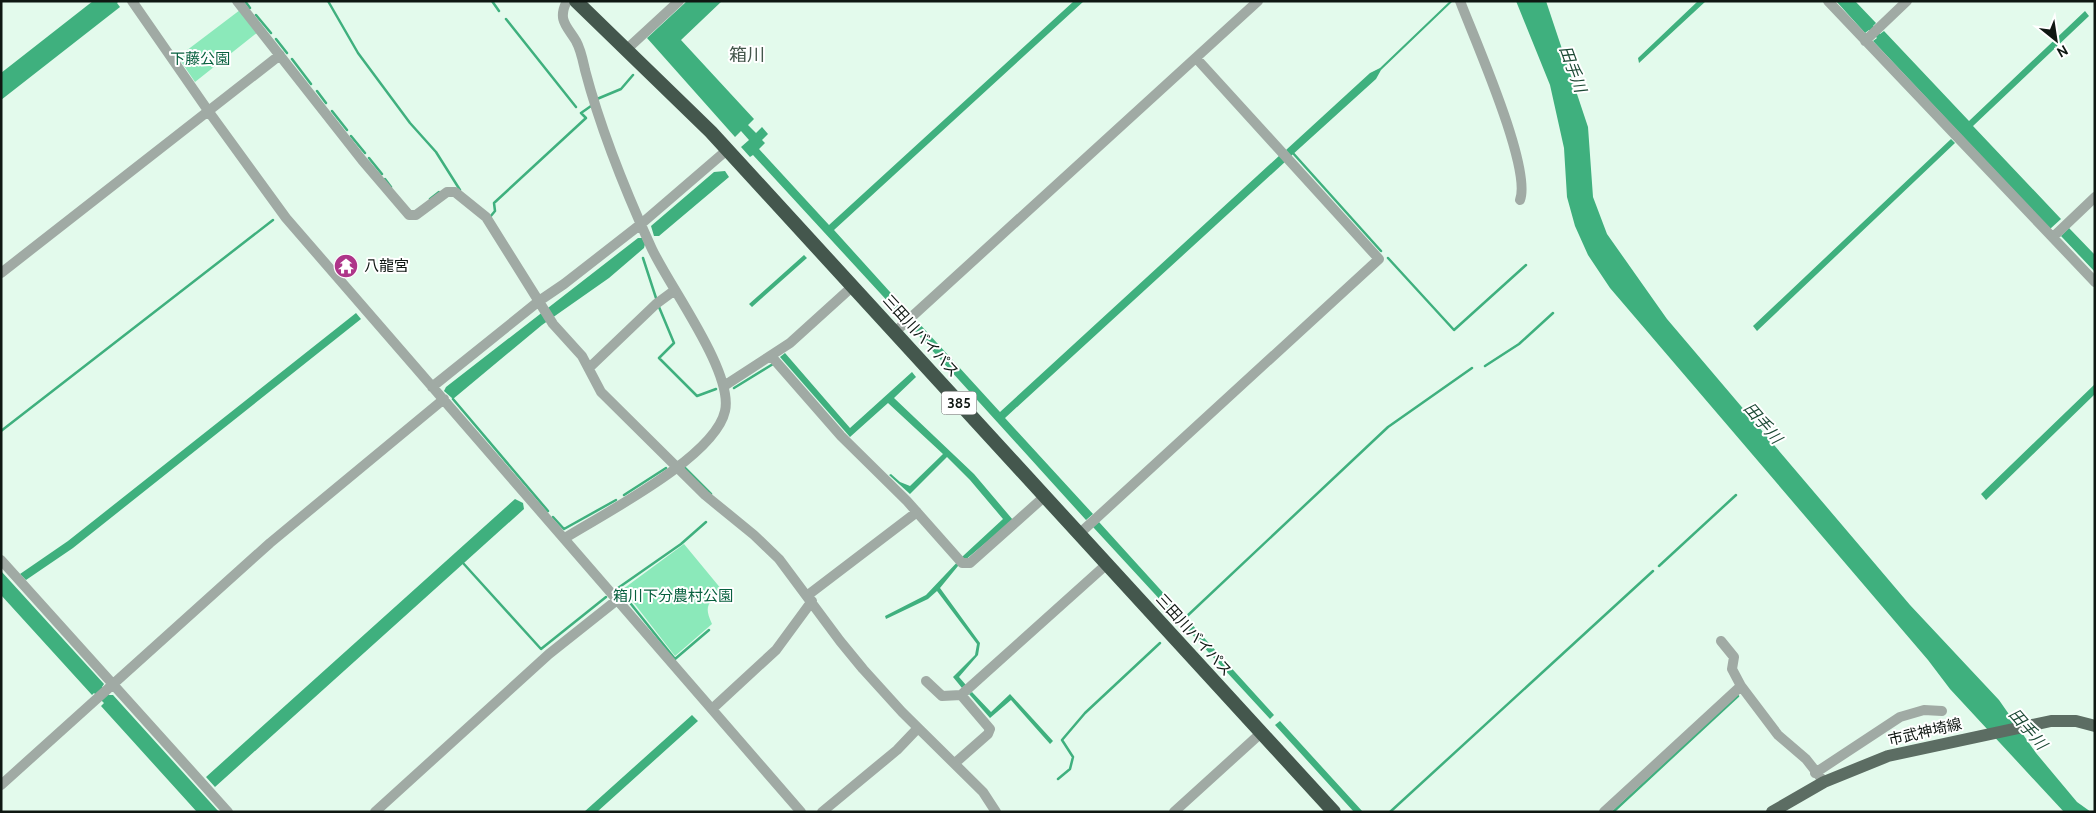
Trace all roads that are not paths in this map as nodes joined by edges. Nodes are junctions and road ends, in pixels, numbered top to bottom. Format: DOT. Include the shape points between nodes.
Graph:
graph roads {
  1 [pos="132,1"];
  2 [pos="237,1"];
  3 [pos="567,1"];
  4 [pos="576,1"];
  5 [pos="679,1"];
  6 [pos="1258,1"];
  7 [pos="1460,1"];
  8 [pos="1828,1"];
  9 [pos="1907,1"];
  10 [pos="1871,35"];
  11 [pos="627,50"];
  12 [pos="280,55"];
  13 [pos="1196,58"];
  14 [pos="209,112"];
  15 [pos="727,150"];
  16 [pos="2095,197"];
  17 [pos="1520,200"];
  18 [pos="641,224"];
  19 [pos="2052,237"];
  20 [pos="1,273"];
  21 [pos="2095,282"];
  22 [pos="852,286"];
  23 [pos="675,290"];
  24 [pos="540,304"];
  25 [pos="895,332"];
  26 [pos="771,356"];
  27 [pos="589,368"];
  28 [pos="724,386"];
  29 [pos="432,387"];
  30 [pos="444,399"];
  31 [pos="678,468"];
  32 [pos="1044,497"];
  33 [pos="918,512"];
  34 [pos="1079,534"];
  35 [pos="565,538"];
  36 [pos="1,560"];
  37 [pos="1107,564"];
  38 [pos="811,596"];
  39 [pos="617,600"];
  40 [pos="1721,641"];
  41 [pos="926,681"];
  42 [pos="1741,686"];
  43 [pos="110,687"];
  44 [pos="961,695"];
  45 [pos="712,709"];
  46 [pos="1942,712"];
  47 [pos="2095,726"];
  48 [pos="918,728"];
  49 [pos="1261,733"];
  50 [pos="957,761"];
  51 [pos="1819,778"];
  52 [pos="1,785"];
  53 [pos="228,812"];
  54 [pos="375,812"];
  55 [pos="801,812"];
  56 [pos="822,812"];
  57 [pos="996,812"];
  58 [pos="1174,812"];
  59 [pos="1334,812"];
  60 [pos="1604,812"];
  61 [pos="1772,812"];
  1 -- 14 [label="street"];
  2 -- 12 [label="street"];
  3 -- 18 [label="street" via="562,17 564,25 580,49 593,101"];
  4 -- 11 [label="highway, 三田川バイパス / 385"];
  5 -- 11 [label="street"];
  6 -- 13 [label="street"];
  7 -- 17 [label="street" via="1508,129 1520,175"];
  8 -- 10 [label="street"];
  9 -- 10 [label="street"];
  10 -- 19 [label="street"];
  11 -- 15 [label="highway, 三田川バイパス / 385"];
  12 -- 14 [label="street"];
  12 -- 24 [label="street" via="409,215 416,215 447,192 462,196 486,217"];
  13 -- 25 [label="street"];
  13 -- 34 [label="street" via="1379,259"];
  14 -- 20 [label="street"];
  14 -- 29 [label="street" via="286,218"];
  15 -- 18 [label="street"];
  15 -- 22 [label="highway, 三田川バイパス / 385"];
  16 -- 19 [label="street"];
  18 -- 23 [label="street"];
  18 -- 24 [label="street"];
  19 -- 21 [label="street"];
  22 -- 25 [label="highway, 三田川バイパス / 385"];
  22 -- 26 [label="street" via="790,343"];
  23 -- 27 [label="street"];
  23 -- 28 [label="street"];
  24 -- 27 [label="street"];
  24 -- 29 [label="street"];
  25 -- 32 [label="highway, 三田川バイパス / 385"];
  26 -- 28 [label="street"];
  26 -- 33 [label="street" via="841,436"];
  27 -- 31 [label="street" via="600,392"];
  28 -- 31 [label="street" via="725,411 719,425"];
  29 -- 30 [label="street"];
  30 -- 35 [label="street"];
  30 -- 43 [label="street" via="270,543"];
  31 -- 35 [label="street"];
  31 -- 38 [label="street" via="704,495 779,558"];
  32 -- 33 [label="street" via="970,563 961,561"];
  32 -- 34 [label="highway, 三田川バイパス / 385"];
  33 -- 38 [label="street"];
  34 -- 37 [label="highway, 三田川バイパス / 385"];
  35 -- 39 [label="street"];
  36 -- 43 [label="street"];
  37 -- 44 [label="street"];
  37 -- 49 [label="highway, 三田川バイパス / 385"];
  38 -- 45 [label="street" via="776,650"];
  38 -- 48 [label="street" via="840,642"];
  39 -- 45 [label="street"];
  39 -- 54 [label="street" via="549,654"];
  40 -- 42 [label="street" via="1734,657 1732,669"];
  41 -- 44 [label="street" via="942,696"];
  42 -- 51 [label="street" via="1778,735 1806,759"];
  42 -- 60 [label="street"];
  43 -- 52 [label="street"];
  43 -- 53 [label="street"];
  44 -- 50 [label="street" via="990,729"];
  45 -- 55 [label="street"];
  46 -- 51 [label="street" via="1924,710 1900,717"];
  47 -- 51 [label="main road, 市武神埼線" via="2076,721 2051,721 1888,756"];
  48 -- 50 [label="street"];
  48 -- 56 [label="street" via="897,750"];
  49 -- 58 [label="street"];
  49 -- 59 [label="highway, 三田川バイパス / 385"];
  50 -- 57 [label="street"];
  51 -- 61 [label="main road, 市武神埼線"];
}
